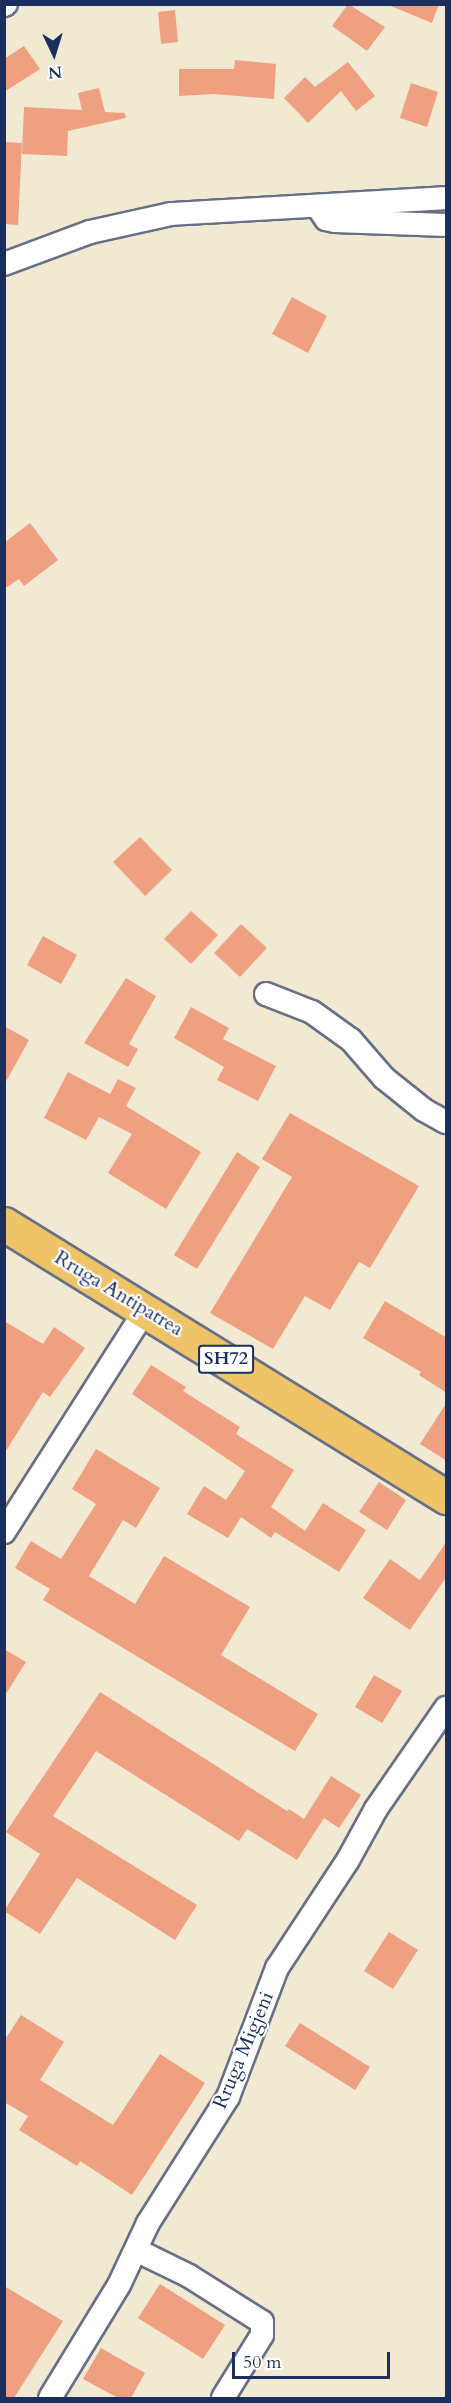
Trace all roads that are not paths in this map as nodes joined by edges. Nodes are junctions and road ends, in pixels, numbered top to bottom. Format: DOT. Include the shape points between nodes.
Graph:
graph roads {
  1 [pos="447,198"];
  2 [pos="317,206"];
  3 [pos="447,225"];
  4 [pos="4,264"];
  5 [pos="266,994"];
  6 [pos="447,1122"];
  7 [pos="4,1224"];
  8 [pos="146,1309"];
  9 [pos="446,1497"];
  10 [pos="4,1532"];
  11 [pos="447,1708"];
  12 [pos="136,2250"];
  13 [pos="50,2398"];
  14 [pos="223,2398"];
  1 -- 2 [label="street"];
  2 -- 3 [label="street" via="326,219 335,221"];
  2 -- 4 [label="street" via="201,209 160,216 80,235"];
  5 -- 6 [label="street" via="312,1012 351,1040 384,1078 424,1110"];
  7 -- 8 [label="main road, Rruga Antipatrea / SH72"];
  8 -- 9 [label="main road, Rruga Antipatrea / SH72"];
  8 -- 10 [label="street"];
  11 -- 12 [label="street, Rruga Migjeni" via="375,1809 348,1860 277,1968 228,2097 148,2223"];
  12 -- 13 [label="street, Rruga Migjeni" via="120,2285"];
  12 -- 14 [label="street" via="189,2276 262,2322 262,2335"];
}
